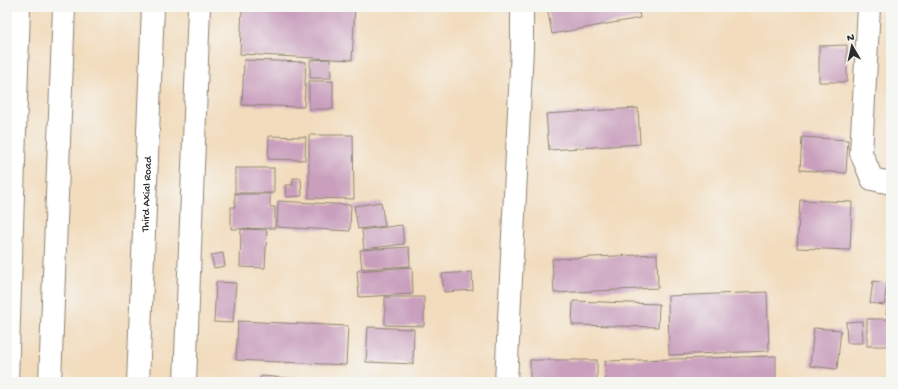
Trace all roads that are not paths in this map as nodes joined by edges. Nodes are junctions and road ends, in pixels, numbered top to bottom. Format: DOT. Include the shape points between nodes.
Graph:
graph roads {
  1 [pos="19,7"];
  2 [pos="64,7"];
  3 [pos="153,7"];
  4 [pos="199,7"];
  5 [pos="522,7"];
  6 [pos="869,7"];
  7 [pos="891,183"];
  8 [pos="8,382"];
  9 [pos="50,382"];
  10 [pos="138,382"];
  11 [pos="185,382"];
  12 [pos="506,382"];
  1 -- 8 [label="main road"];
  2 -- 9 [label="main road"];
  3 -- 10 [label="main road, Third Axial Road"];
  4 -- 11 [label="main road"];
  5 -- 12 [label="main road"];
  6 -- 7 [label="main road" via="861,153 872,179"];
}
